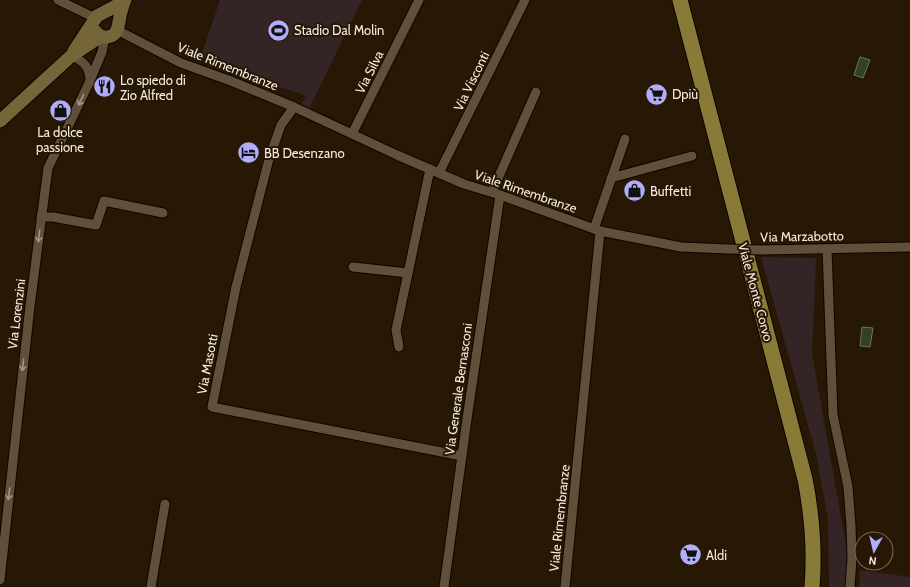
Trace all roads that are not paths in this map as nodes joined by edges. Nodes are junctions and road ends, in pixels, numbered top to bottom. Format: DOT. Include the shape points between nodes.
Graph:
graph roads {
  1 [pos="58,0"];
  2 [pos="124,0"];
  3 [pos="419,0"];
  4 [pos="525,0"];
  5 [pos="680,0"];
  6 [pos="97,18"];
  7 [pos="118,27"];
  8 [pos="103,37"];
  9 [pos="71,56"];
  10 [pos="89,84"];
  11 [pos="536,92"];
  12 [pos="294,107"];
  13 [pos="0,121"];
  14 [pos="352,134"];
  15 [pos="624,139"];
  16 [pos="692,156"];
  17 [pos="430,169"];
  18 [pos="439,173"];
  19 [pos="612,178"];
  20 [pos="496,194"];
  21 [pos="163,213"];
  22 [pos="41,217"];
  23 [pos="597,230"];
  24 [pos="910,247"];
  25 [pos="827,248"];
  26 [pos="354,267"];
  27 [pos="408,273"];
  28 [pos="399,348"];
  29 [pos="462,456"];
  30 [pos="165,504"];
  31 [pos="1,556"];
  32 [pos="0,580"];
  33 [pos="151,587"];
  34 [pos="444,587"];
  35 [pos="565,587"];
  36 [pos="812,587"];
  37 [pos="850,587"];
  1 -- 6 [label="street"];
  2 -- 6 [label="street"];
  2 -- 7 [label="street"];
  3 -- 14 [label="street, Via Silva"];
  4 -- 18 [label="street, Via Visconti"];
  5 -- 36 [label="main road, Viale Monte Corvo" via="805,479 811,510 814,564"];
  6 -- 7 [label="street" via="113,14"];
  6 -- 8 [label="street" via="95,31"];
  6 -- 9 [label="street"];
  7 -- 8 [label="street" via="112,36"];
  7 -- 12 [label="street, Viale Rimembranze" via="181,63 231,80"];
  8 -- 9 [label="street"];
  8 -- 10 [label="street, Via Lorenzini" via="102,52"];
  9 -- 10 [label="street" via="85,62"];
  9 -- 13 [label="street"];
  10 -- 22 [label="street, Via Lorenzini, one-way" via="48,168"];
  11 -- 20 [label="street, Via Generale Bernasconi"];
  12 -- 14 [label="street, Viale Rimembranze"];
  12 -- 29 [label="street, Via Masotti" via="281,125 267,166 236,287 212,407"];
  14 -- 17 [label="street, Viale Rimembranze"];
  15 -- 19 [label="street"];
  16 -- 19 [label="street"];
  17 -- 18 [label="street, Viale Rimembranze"];
  17 -- 27 [label="street"];
  18 -- 20 [label="street, Viale Rimembranze"];
  19 -- 23 [label="street"];
  20 -- 23 [label="street, Viale Rimembranze"];
  20 -- 29 [label="street, Via Generale Bernasconi"];
  21 -- 22 [label="street" via="104,201 96,225 53,216"];
  22 -- 31 [label="street, Via Lorenzini, one-way"];
  23 -- 25 [label="street, Via Marzabotto, bridge" via="681,247 762,250"];
  23 -- 35 [label="street, Viale Rimembranze"];
  24 -- 25 [label="street, Via Marzabotto"];
  25 -- 37 [label="street" via="834,415 848,487 851,526"];
  26 -- 27 [label="street"];
  27 -- 28 [label="street" via="396,330"];
  29 -- 34 [label="street, Via Generale Bernasconi"];
  30 -- 33 [label="street"];
  31 -- 32 [label="street, Via Lorenzini"];
}
